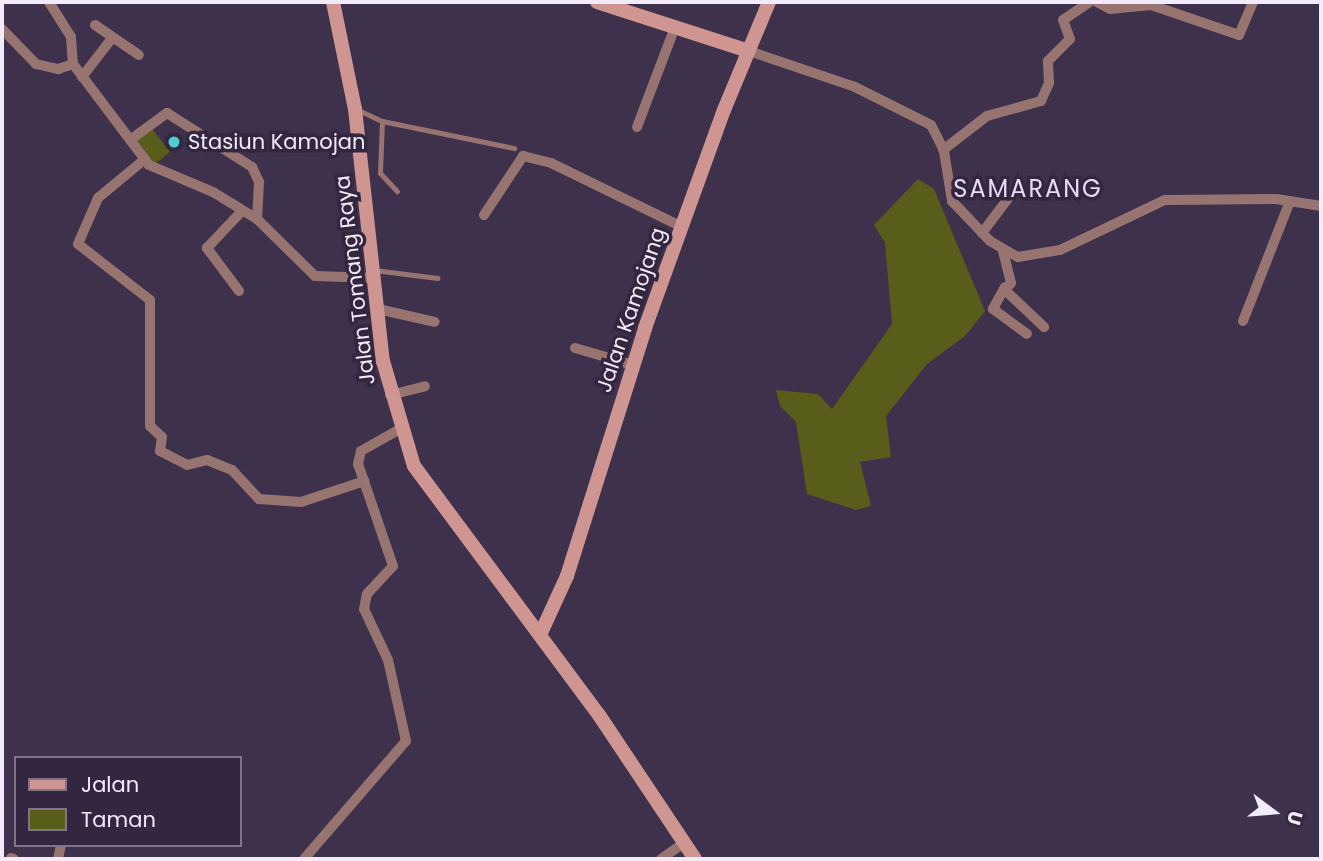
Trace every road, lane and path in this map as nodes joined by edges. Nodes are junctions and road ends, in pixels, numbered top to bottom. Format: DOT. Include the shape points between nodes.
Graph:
graph roads {
  1 [pos="50,2"];
  2 [pos="333,2"];
  3 [pos="597,2"];
  4 [pos="769,2"];
  5 [pos="1090,2"];
  6 [pos="1097,2"];
  7 [pos="1253,2"];
  8 [pos="95,25"];
  9 [pos="675,27"];
  10 [pos="2,29"];
  11 [pos="112,38"];
  12 [pos="746,50"];
  13 [pos="139,55"];
  14 [pos="72,64"];
  15 [pos="82,77"];
  16 [pos="355,111"];
  17 [pos="381,120"];
  18 [pos="637,127"];
  19 [pos="130,140"];
  20 [pos="514,148"];
  21 [pos="943,150"];
  22 [pos="145,159"];
  23 [pos="397,191"];
  24 [pos="1013,192"];
  25 [pos="1290,201"];
  26 [pos="1321,206"];
  27 [pos="241,212"];
  28 [pos="484,215"];
  29 [pos="257,219"];
  30 [pos="682,227"];
  31 [pos="982,233"];
  32 [pos="1003,251"];
  33 [pos="375,274"];
  34 [pos="438,278"];
  35 [pos="1005,288"];
  36 [pos="239,291"];
  37 [pos="378,309"];
  38 [pos="1243,321"];
  39 [pos="435,322"];
  40 [pos="1044,327"];
  41 [pos="1027,334"];
  42 [pos="575,348"];
  43 [pos="633,365"];
  44 [pos="425,386"];
  45 [pos="390,395"];
  46 [pos="400,429"];
  47 [pos="365,481"];
  48 [pos="540,635"];
  49 [pos="684,843"];
  50 [pos="304,859"];
  51 [pos="661,859"];
  52 [pos="695,859"];
  1 -- 14 [label="street" via="71,37"];
  2 -- 16 [label="main road, Jalan Tomang Raya"];
  3 -- 9 [label="main road"];
  4 -- 12 [label="main road, Jalan Kamojang"];
  5 -- 21 [label="street" via="1062,22 1070,39 1048,61 1049,83 1041,102 987,116"];
  6 -- 7 [label="street" via="1110,9 1151,5 1239,35"];
  8 -- 11 [label="street"];
  9 -- 12 [label="main road"];
  9 -- 18 [label="street"];
  10 -- 14 [label="street" via="36,64 58,69"];
  11 -- 13 [label="street"];
  11 -- 15 [label="street"];
  12 -- 21 [label="street" via="845,83 917,117 935,130"];
  12 -- 30 [label="main road, Jalan Kamojang"];
  14 -- 15 [label="street"];
  15 -- 19 [label="street"];
  16 -- 17 [label="lane"];
  16 -- 33 [label="main road, Jalan Tomang Raya"];
  17 -- 20 [label="lane"];
  17 -- 23 [label="lane" via="380,173"];
  19 -- 22 [label="street"];
  19 -- 29 [label="street" via="167,113 252,167 259,182"];
  21 -- 31 [label="street" via="950,198"];
  22 -- 27 [label="street"];
  22 -- 47 [label="street" via="97,198 78,244 150,300 150,426 162,437 160,451 187,465 207,460 232,470 259,499 301,502"];
  24 -- 31 [label="street"];
  25 -- 26 [label="street"];
  25 -- 32 [label="street" via="1165,200 1060,250 1027,257"];
  25 -- 38 [label="street"];
  27 -- 29 [label="street"];
  27 -- 36 [label="street" via="207,248"];
  28 -- 30 [label="street" via="523,156 551,163"];
  29 -- 33 [label="street" via="315,276"];
  30 -- 43 [label="main road, Jalan Kamojang"];
  31 -- 32 [label="street"];
  32 -- 35 [label="street" via="1011,283"];
  33 -- 34 [label="lane"];
  33 -- 37 [label="main road, Jalan Tomang Raya"];
  35 -- 40 [label="street"];
  35 -- 41 [label="street" via="993,309"];
  37 -- 39 [label="street"];
  37 -- 45 [label="main road, Jalan Tomang Raya"];
  42 -- 43 [label="street"];
  43 -- 48 [label="main road, Jalan Kamojang" via="567,576"];
  44 -- 45 [label="street"];
  45 -- 46 [label="main road, Jalan Tomang Raya"];
  46 -- 47 [label="street" via="361,451"];
  46 -- 48 [label="main road, Jalan Tomang Raya" via="425,487"];
  47 -- 50 [label="street" via="393,566 363,605 388,660 407,741"];
  48 -- 49 [label="main road, Jalan Tomang Raya"];
  49 -- 51 [label="street"];
  49 -- 52 [label="main road, Jalan Tomang Raya"];
}
